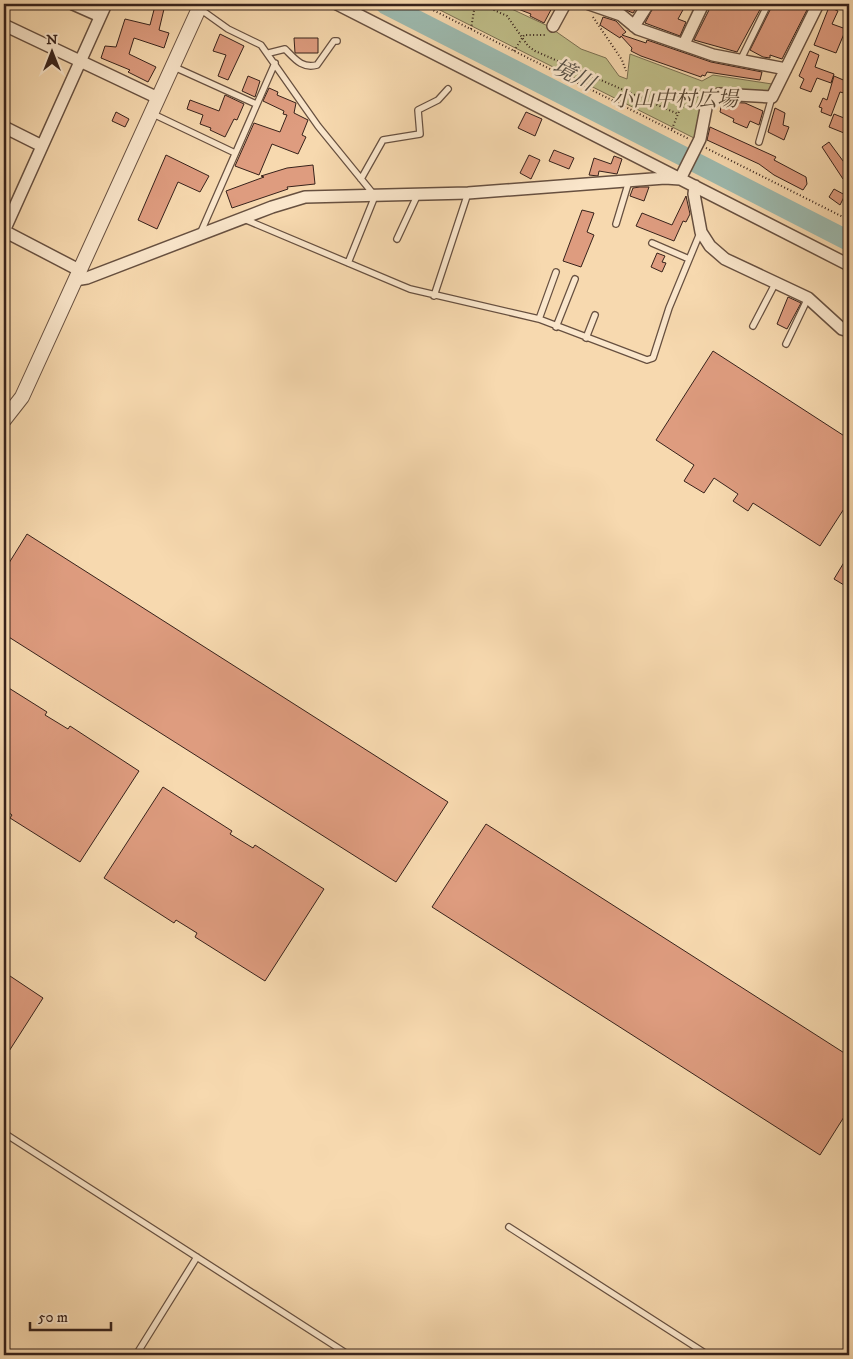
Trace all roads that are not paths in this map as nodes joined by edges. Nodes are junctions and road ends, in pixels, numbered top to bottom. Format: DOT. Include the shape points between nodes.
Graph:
graph roads {
  1 [pos="73,4"];
  2 [pos="106,4"];
  3 [pos="338,4"];
  4 [pos="565,4"];
  5 [pos="648,4"];
  6 [pos="703,4"];
  7 [pos="768,4"];
  8 [pos="818,4"];
  9 [pos="200,6"];
  10 [pos="589,7"];
  11 [pos="100,16"];
  12 [pos="4,25"];
  13 [pos="553,26"];
  14 [pos="634,26"];
  15 [pos="338,41"];
  16 [pos="684,44"];
  17 [pos="269,53"];
  18 [pos="741,59"];
  19 [pos="81,61"];
  20 [pos="275,63"];
  21 [pos="172,66"];
  22 [pos="786,69"];
  23 [pos="448,89"];
  24 [pos="772,97"];
  25 [pos="158,98"];
  26 [pos="256,104"];
  27 [pos="151,114"];
  28 [pos="4,127"];
  29 [pos="759,142"];
  30 [pos="42,146"];
  31 [pos="235,152"];
  32 [pos="682,177"];
  33 [pos="361,179"];
  34 [pos="629,180"];
  35 [pos="695,186"];
  36 [pos="468,193"];
  37 [pos="375,196"];
  38 [pos="418,196"];
  39 [pos="242,218"];
  40 [pos="616,224"];
  41 [pos="4,231"];
  42 [pos="701,232"];
  43 [pos="200,234"];
  44 [pos="397,239"];
  45 [pos="652,243"];
  46 [pos="690,259"];
  47 [pos="348,263"];
  48 [pos="849,265"];
  49 [pos="556,272"];
  50 [pos="77,275"];
  51 [pos="575,279"];
  52 [pos="776,282"];
  53 [pos="434,296"];
  54 [pos="808,298"];
  55 [pos="595,316"];
  56 [pos="539,319"];
  57 [pos="753,326"];
  58 [pos="556,327"];
  59 [pos="849,331"];
  60 [pos="586,338"];
  61 [pos="786,344"];
  62 [pos="4,420"];
  63 [pos="4,1133"];
  64 [pos="509,1227"];
  65 [pos="197,1257"];
  66 [pos="136,1355"];
  67 [pos="349,1355"];
  68 [pos="708,1355"];
  1 -- 11 [label="street"];
  2 -- 11 [label="street"];
  3 -- 32 [label="street"];
  4 -- 13 [label="street"];
  5 -- 14 [label="street"];
  6 -- 16 [label="street"];
  7 -- 18 [label="lane"];
  8 -- 22 [label="street"];
  9 -- 17 [label="lane" via="228,29 262,45"];
  9 -- 21 [label="street"];
  10 -- 14 [label="street" via="621,15"];
  11 -- 19 [label="street"];
  12 -- 19 [label="street"];
  14 -- 16 [label="street"];
  15 -- 17 [label="lane" via="334,41 316,65 308,67 300,64 285,49"];
  16 -- 18 [label="street" via="713,55"];
  17 -- 20 [label="lane"];
  18 -- 22 [label="street"];
  19 -- 25 [label="street"];
  19 -- 30 [label="street"];
  20 -- 26 [label="lane"];
  20 -- 33 [label="lane" via="318,126"];
  21 -- 25 [label="street"];
  21 -- 26 [label="lane"];
  22 -- 24 [label="street"];
  23 -- 33 [label="lane" via="438,100 418,110 420,134 383,140"];
  24 -- 29 [label="lane"];
  24 -- 32 [label="street" via="715,96 705,106 700,139"];
  25 -- 27 [label="street"];
  26 -- 31 [label="lane"];
  27 -- 31 [label="lane"];
  27 -- 50 [label="street"];
  28 -- 30 [label="street"];
  30 -- 41 [label="street"];
  31 -- 43 [label="lane"];
  32 -- 34 [label="street"];
  32 -- 35 [label="street"];
  33 -- 37 [label="lane"];
  34 -- 36 [label="street"];
  34 -- 40 [label="lane"];
  35 -- 42 [label="street"];
  35 -- 48 [label="street"];
  36 -- 38 [label="street"];
  36 -- 53 [label="lane"];
  37 -- 38 [label="street"];
  37 -- 39 [label="street" via="305,196"];
  37 -- 47 [label="lane"];
  38 -- 44 [label="lane"];
  39 -- 43 [label="street"];
  39 -- 47 [label="lane"];
  41 -- 50 [label="street"];
  42 -- 46 [label="lane"];
  42 -- 52 [label="street" via="710,246 725,259"];
  43 -- 50 [label="street" via="87,278"];
  45 -- 46 [label="lane"];
  46 -- 60 [label="lane" via="669,308 653,358 647,360"];
  47 -- 53 [label="lane"];
  49 -- 56 [label="lane"];
  50 -- 62 [label="street" via="22,397"];
  51 -- 58 [label="lane"];
  52 -- 54 [label="street"];
  52 -- 57 [label="lane"];
  53 -- 56 [label="lane"];
  54 -- 59 [label="street" via="842,329"];
  54 -- 61 [label="lane"];
  55 -- 60 [label="lane"];
  56 -- 58 [label="lane"];
  58 -- 60 [label="lane"];
  63 -- 65 [label="lane"];
  64 -- 68 [label="lane"];
  65 -- 66 [label="lane"];
  65 -- 67 [label="lane"];
}
